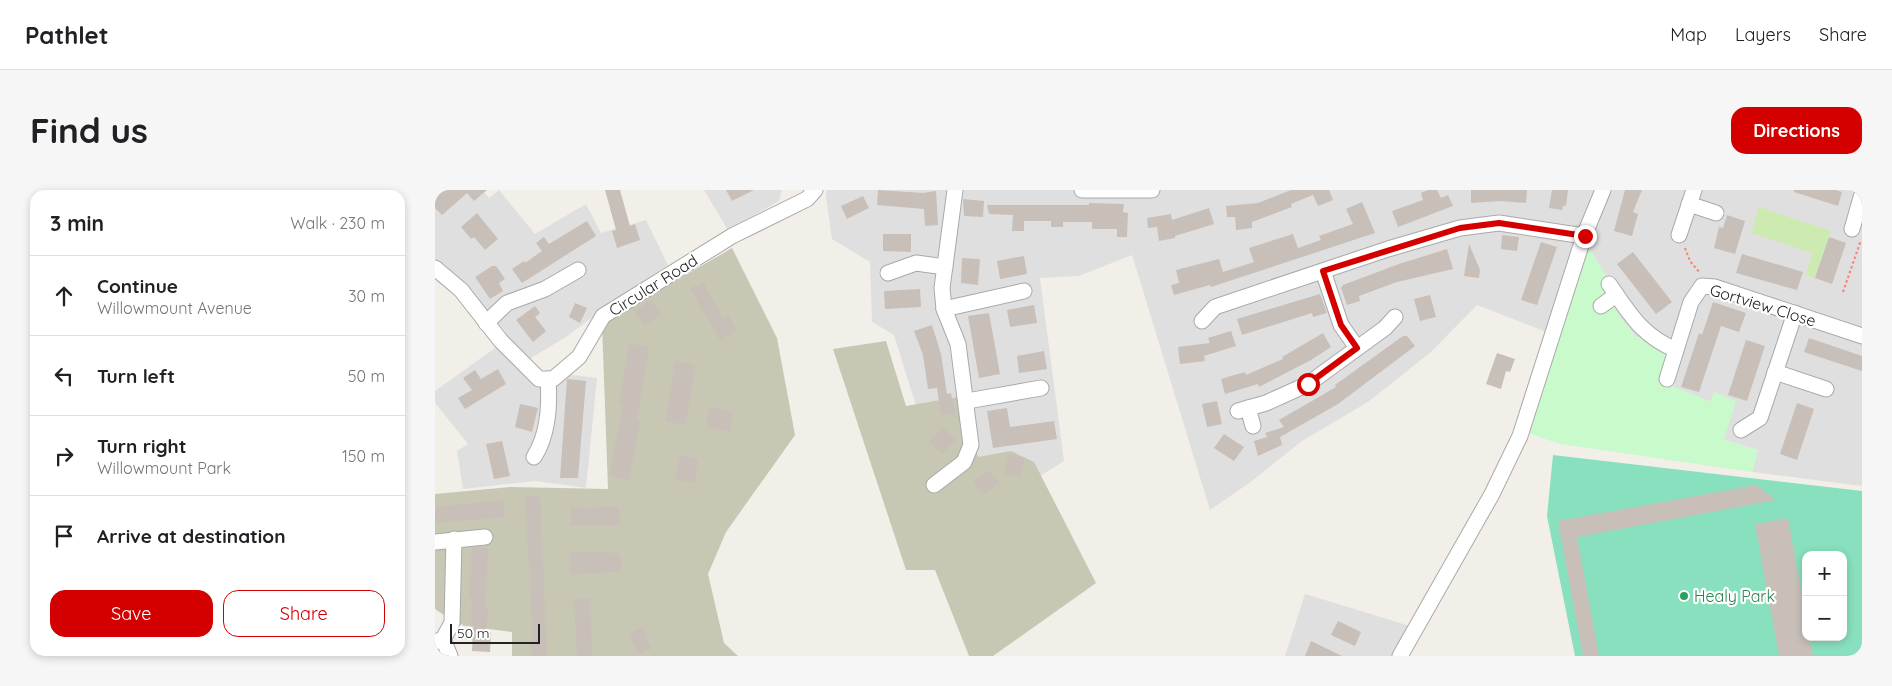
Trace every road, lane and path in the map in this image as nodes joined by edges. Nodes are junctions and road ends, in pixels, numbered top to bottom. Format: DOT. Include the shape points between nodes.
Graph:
graph roads {
  1 [pos="815,190"];
  2 [pos="955,190"];
  3 [pos="1082,190"];
  4 [pos="1152,190"];
  5 [pos="1603,190"];
  6 [pos="1862,194"];
  7 [pos="1692,197"];
  8 [pos="1716,213"];
  9 [pos="1857,233"];
  10 [pos="1585,236"];
  11 [pos="1682,240"];
  12 [pos="945,267"];
  13 [pos="435,268"];
  14 [pos="578,270"];
  15 [pos="1323,271"];
  16 [pos="887,273"];
  17 [pos="1705,275"];
  18 [pos="1024,291"];
  19 [pos="1843,292"];
  20 [pos="1601,306"];
  21 [pos="944,309"];
  22 [pos="1795,313"];
  23 [pos="1395,317"];
  24 [pos="1202,321"];
  25 [pos="487,322"];
  26 [pos="1862,336"];
  27 [pos="1357,348"];
  28 [pos="1676,350"];
  29 [pos="1775,372"];
  30 [pos="548,379"];
  31 [pos="1667,379"];
  32 [pos="1826,389"];
  33 [pos="1033,394"];
  34 [pos="967,401"];
  35 [pos="1253,426"];
  36 [pos="1741,430"];
  37 [pos="533,457"];
  38 [pos="934,484"];
  39 [pos="485,537"];
  40 [pos="454,539"];
  41 [pos="435,542"];
  42 [pos="439,640"];
  43 [pos="450,656"];
  44 [pos="1400,656"];
  1 -- 30 [label="street, Circular Road" via="807,199 732,236 603,316 579,357 553,379"];
  2 -- 12 [label="street"];
  3 -- 4 [label="street"];
  5 -- 10 [label="street"];
  6 -- 9 [label="street"];
  7 -- 8 [label="street"];
  7 -- 11 [label="street"];
  9 -- 19 [label="path"];
  10 -- 15 [label="street" via="1499,223 1460,228"];
  10 -- 44 [label="street" via="1520,436 1492,494"];
  11 -- 17 [label="path" via="1690,261"];
  12 -- 16 [label="street" via="916,264"];
  12 -- 21 [label="street"];
  13 -- 25 [label="street" via="461,290"];
  14 -- 25 [label="street" via="549,296 507,303"];
  15 -- 24 [label="street" via="1215,307"];
  15 -- 27 [label="street" via="1341,325"];
  18 -- 21 [label="street"];
  20 -- 28 [label="street" via="1612,289 1640,328 1659,343"];
  21 -- 34 [label="street" via="958,344"];
  22 -- 26 [label="street, Gortview Close"];
  22 -- 28 [label="street, Gortview Close" via="1715,287 1702,286 1691,302"];
  22 -- 29 [label="street"];
  23 -- 27 [label="street"];
  25 -- 30 [label="street" via="539,379"];
  27 -- 35 [label="street" via="1308,384 1243,409"];
  28 -- 31 [label="street, Gortview Close"];
  29 -- 32 [label="street"];
  29 -- 36 [label="street" via="1760,418"];
  30 -- 37 [label="street" via="549,400 541,446"];
  33 -- 34 [label="street"];
  34 -- 38 [label="street" via="971,434 969,454 955,470"];
  39 -- 40 [label="street"];
  40 -- 41 [label="street"];
  40 -- 42 [label="street" via="452,623"];
  42 -- 43 [label="street"];
}
